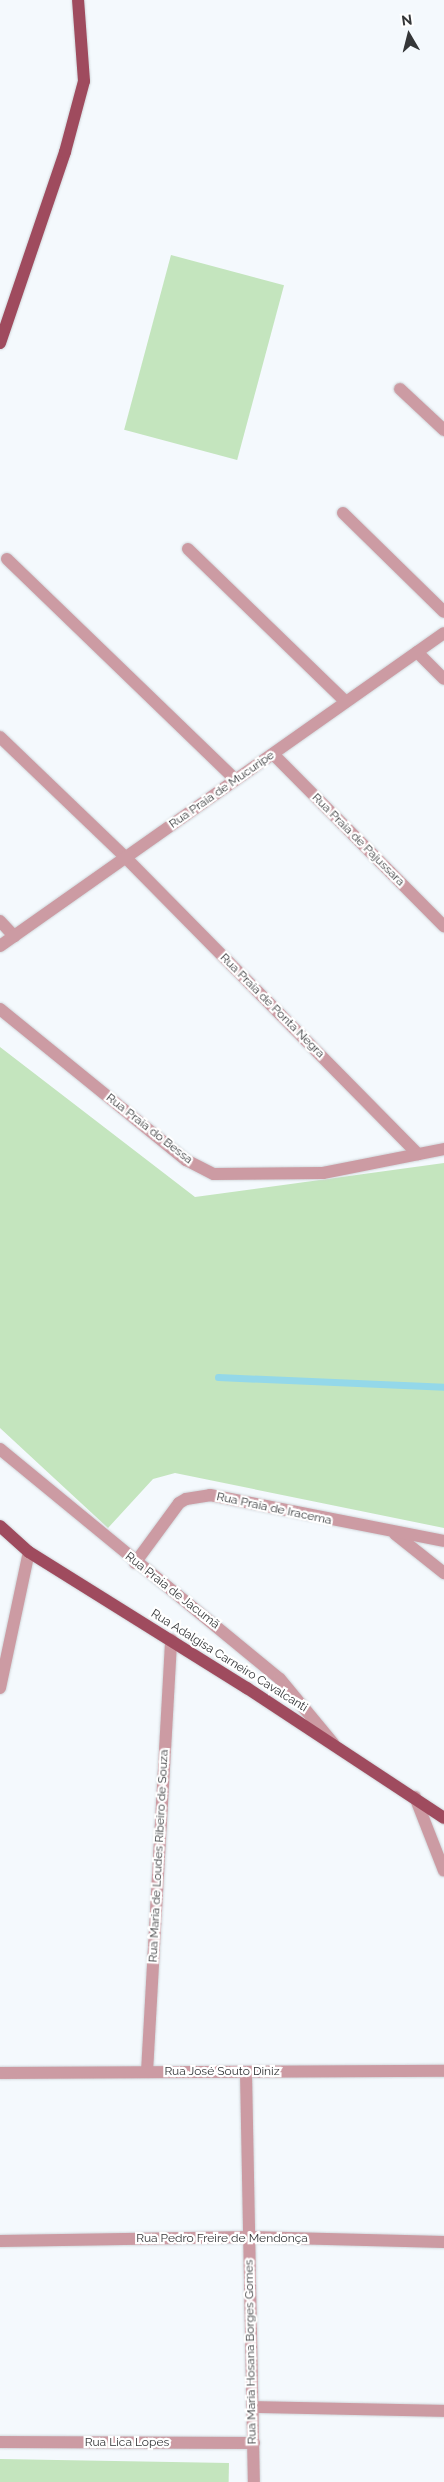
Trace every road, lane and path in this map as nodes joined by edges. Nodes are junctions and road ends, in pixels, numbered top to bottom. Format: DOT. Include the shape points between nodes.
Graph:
graph roads {
  1 [pos="78,0"];
  2 [pos="0,343"];
  3 [pos="400,389"];
  4 [pos="444,430"];
  5 [pos="343,513"];
  6 [pos="188,549"];
  7 [pos="6,560"];
  8 [pos="444,612"];
  9 [pos="444,633"];
  10 [pos="417,652"];
  11 [pos="444,679"];
  12 [pos="345,701"];
  13 [pos="0,737"];
  14 [pos="273,754"];
  15 [pos="236,780"];
  16 [pos="126,858"];
  17 [pos="0,922"];
  18 [pos="444,926"];
  19 [pos="14,936"];
  20 [pos="0,946"];
  21 [pos="0,1009"];
  22 [pos="444,1148"];
  23 [pos="418,1154"];
  24 [pos="0,1449"];
  25 [pos="0,1526"];
  26 [pos="394,1534"];
  27 [pos="444,1541"];
  28 [pos="29,1552"];
  29 [pos="135,1563"];
  30 [pos="444,1573"];
  31 [pos="171,1640"];
  32 [pos="0,1688"];
  33 [pos="333,1743"];
  34 [pos="415,1797"];
  35 [pos="444,1818"];
  36 [pos="444,1871"];
  37 [pos="444,2071"];
  38 [pos="147,2072"];
  39 [pos="246,2072"];
  40 [pos="0,2073"];
  41 [pos="249,2237"];
  42 [pos="0,2241"];
  43 [pos="444,2242"];
  44 [pos="254,2407"];
  45 [pos="444,2411"];
  46 [pos="0,2442"];
  47 [pos="254,2443"];
  48 [pos="254,2482"];
  1 -- 2 [label="main road" via="84,81 65,152"];
  3 -- 4 [label="street"];
  5 -- 8 [label="street"];
  6 -- 12 [label="street"];
  7 -- 15 [label="street"];
  9 -- 10 [label="street, Rua Praia de Mucuripe"];
  10 -- 11 [label="street"];
  10 -- 12 [label="street, Rua Praia de Mucuripe"];
  12 -- 14 [label="street, Rua Praia de Mucuripe"];
  13 -- 16 [label="street, Rua Praia de Ponta Negra"];
  14 -- 15 [label="street, Rua Praia de Mucuripe"];
  14 -- 18 [label="street, Rua Praia de Pajussara"];
  15 -- 16 [label="street, Rua Praia de Mucuripe"];
  16 -- 19 [label="street, Rua Praia de Mucuripe"];
  16 -- 23 [label="street, Rua Praia de Ponta Negra"];
  17 -- 19 [label="street"];
  19 -- 20 [label="street, Rua Praia de Mucuripe"];
  21 -- 23 [label="street, Rua Praia do Bessa" via="186,1160 214,1174 324,1174"];
  22 -- 23 [label="street, Rua Praia do Bessa"];
  24 -- 29 [label="street, Rua Praia de Jacumã"];
  25 -- 28 [label="main road, Rua Adalgisa Carneiro Cavalcanti"];
  26 -- 27 [label="street, Rua Praia de Iracema"];
  26 -- 29 [label="street, Rua Praia de Iracema" via="210,1495 179,1503"];
  26 -- 30 [label="street"];
  28 -- 31 [label="main road, Rua Adalgisa Carneiro Cavalcanti"];
  28 -- 32 [label="street"];
  29 -- 33 [label="street, Rua Praia de Jacumã" via="280,1679"];
  31 -- 33 [label="main road, Rua Adalgisa Carneiro Cavalcanti"];
  31 -- 38 [label="street, Rua Maria de Loudes Ribeiro de Souza"];
  33 -- 34 [label="main road, Rua Adalgisa Carneiro Cavalcanti"];
  34 -- 35 [label="main road, Rua Adalgisa Carneiro Cavalcanti"];
  34 -- 36 [label="street"];
  37 -- 39 [label="street, Rua José Souto Diniz"];
  38 -- 39 [label="street, Rua José Souto Diniz"];
  38 -- 40 [label="street, Rua José Souto Diniz"];
  39 -- 41 [label="street, Rua Maria Hosana Borges Gomes"];
  41 -- 42 [label="street, Rua Pedro Freire de Mendonça"];
  41 -- 43 [label="street, Rua Pedro Freire de Mendonça"];
  41 -- 44 [label="street, Rua Maria Hosana Borges Gomes"];
  44 -- 45 [label="street"];
  44 -- 47 [label="street, Rua Maria Hosana Borges Gomes"];
  46 -- 47 [label="street, Rua Lica Lopes"];
  47 -- 48 [label="street, Rua Maria Hosana Borges Gomes"];
}
